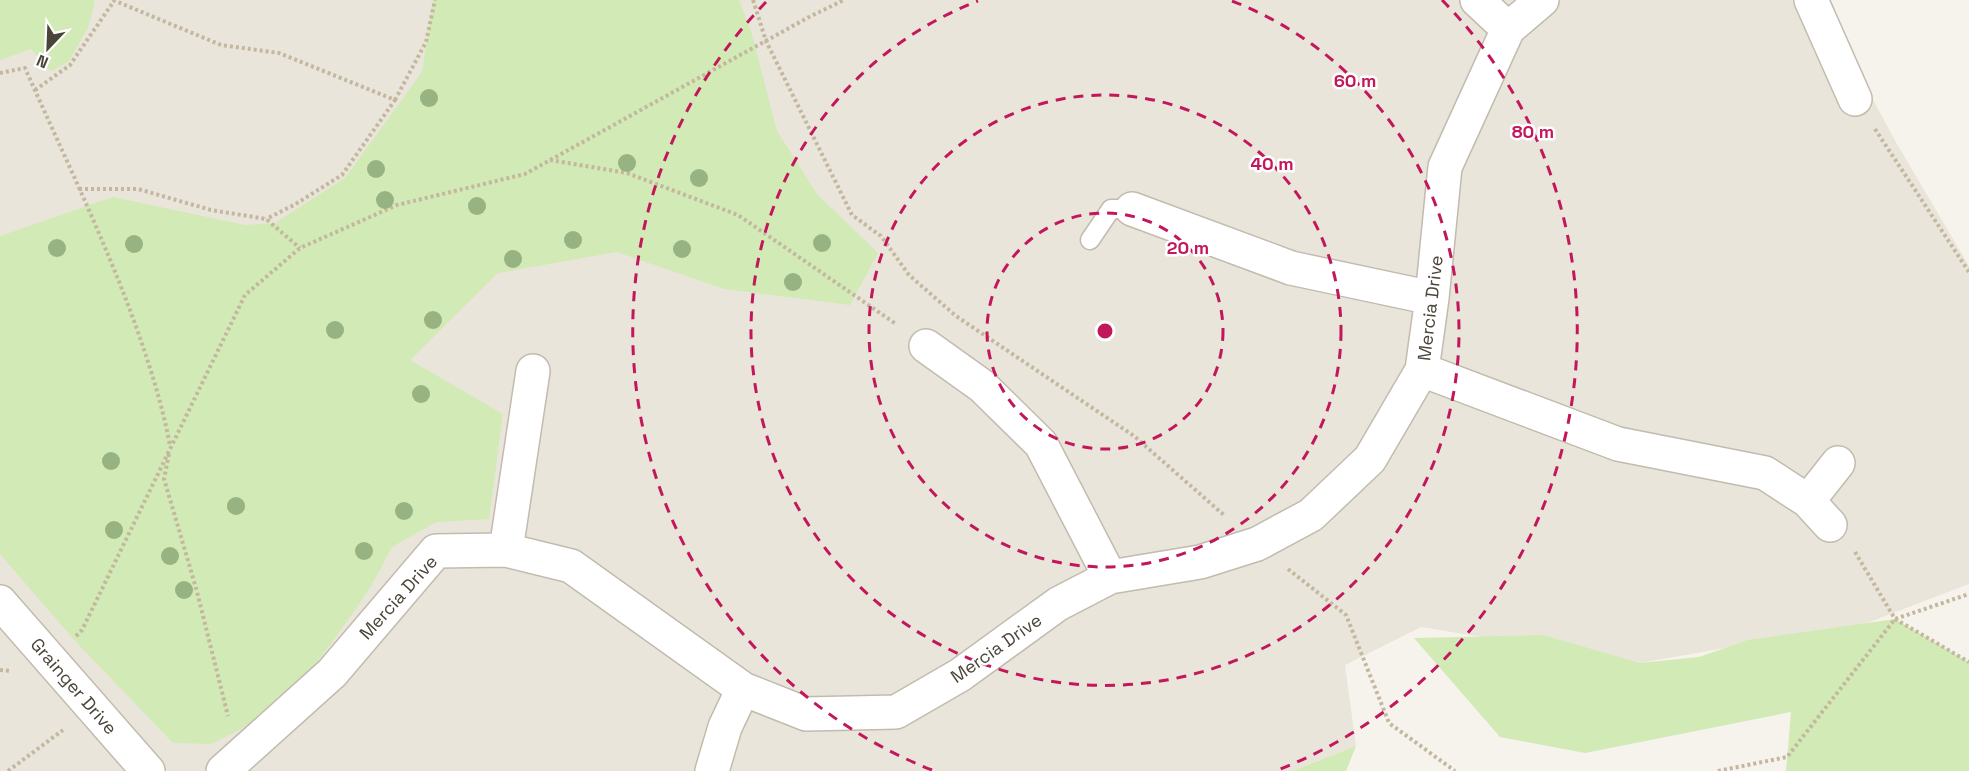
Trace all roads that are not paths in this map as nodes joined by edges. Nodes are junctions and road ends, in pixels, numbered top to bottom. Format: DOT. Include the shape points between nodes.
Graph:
graph roads {
  1 [pos="1477,0"];
  2 [pos="1542,0"];
  3 [pos="1811,0"];
  4 [pos="1508,29"];
  5 [pos="1855,99"];
  6 [pos="1132,209"];
  7 [pos="1090,240"];
  8 [pos="1432,298"];
  9 [pos="926,346"];
  10 [pos="1422,370"];
  11 [pos="533,371"];
  12 [pos="1838,463"];
  13 [pos="1808,501"];
  14 [pos="1830,525"];
  15 [pos="506,550"];
  16 [pos="1110,577"];
  17 [pos="0,602"];
  18 [pos="743,689"];
  19 [pos="231,764"];
  20 [pos="148,771"];
  21 [pos="712,771"];
  1 -- 4 [label="street"];
  2 -- 4 [label="street, Mercia Drive"];
  3 -- 5 [label="street"];
  4 -- 8 [label="street, Mercia Drive" via="1445,167"];
  6 -- 7 [label="lane" via="1112,209"];
  6 -- 8 [label="street" via="1291,268"];
  8 -- 10 [label="street, Mercia Drive"];
  9 -- 16 [label="street" via="982,387 1041,444"];
  10 -- 13 [label="street" via="1618,444 1765,473"];
  10 -- 16 [label="street, Mercia Drive" via="1370,459 1311,515 1257,544 1200,562"];
  11 -- 15 [label="street"];
  12 -- 13 [label="street"];
  13 -- 14 [label="street"];
  15 -- 18 [label="street, Mercia Drive" via="571,566"];
  15 -- 19 [label="street, Mercia Drive" via="436,551 332,673"];
  16 -- 18 [label="street, Mercia Drive" via="1058,604 960,675 897,712 806,714"];
  17 -- 20 [label="street, Grainger Drive"];
  18 -- 21 [label="street" via="725,727"];
}
